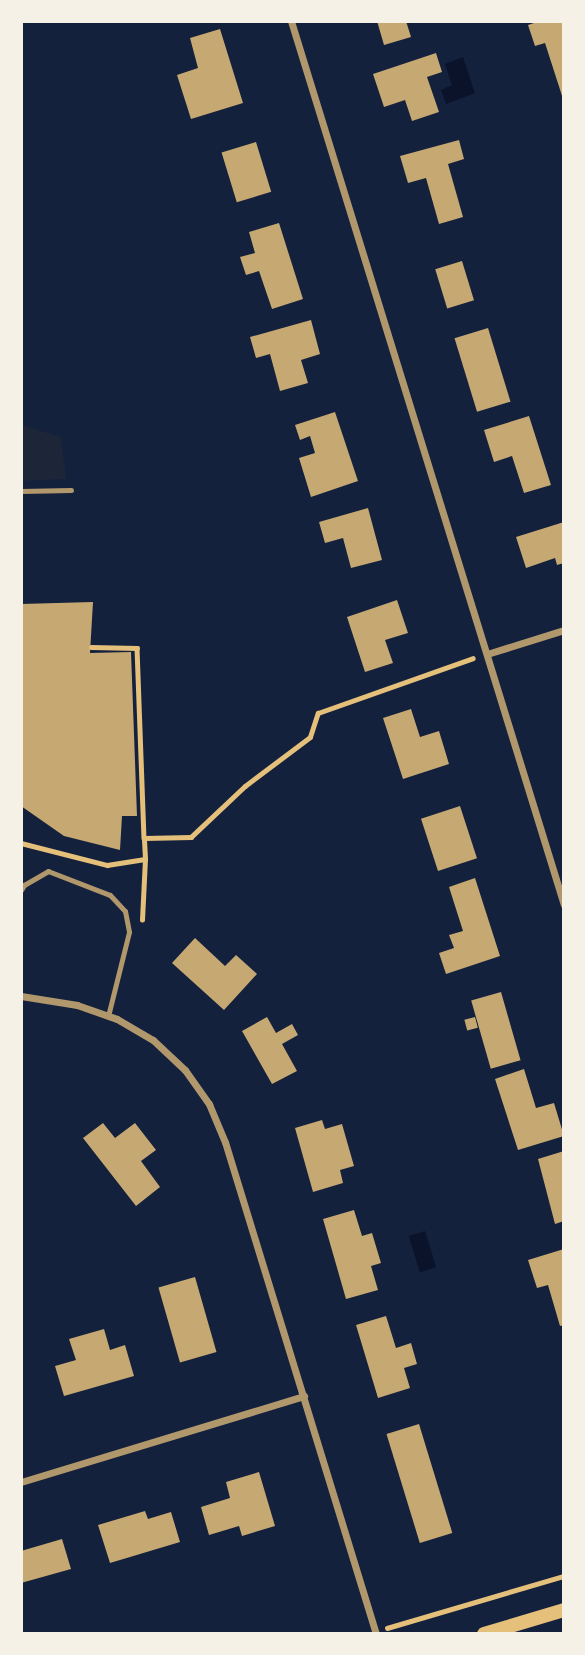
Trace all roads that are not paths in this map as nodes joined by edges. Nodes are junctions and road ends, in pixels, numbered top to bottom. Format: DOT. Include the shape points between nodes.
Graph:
graph roads {
  1 [pos="291,21"];
  2 [pos="71,489"];
  3 [pos="21,491"];
  4 [pos="564,630"];
  5 [pos="487,654"];
  6 [pos="21,890"];
  7 [pos="564,905"];
  8 [pos="21,996"];
  9 [pos="108,1016"];
  10 [pos="304,1396"];
  11 [pos="21,1482"];
  12 [pos="564,1610"];
  13 [pos="376,1633"];
  14 [pos="484,1634"];
  1 -- 5 [label="street"];
  2 -- 3 [label="lane"];
  4 -- 5 [label="street"];
  5 -- 7 [label="street"];
  6 -- 9 [label="lane" via="48,871 110,895 125,911 129,932"];
  8 -- 9 [label="street" via="78,1005"];
  9 -- 10 [label="street" via="153,1040 185,1070 209,1104"];
  10 -- 11 [label="street"];
  10 -- 13 [label="street"];
  12 -- 14 [label="main road"];
}
